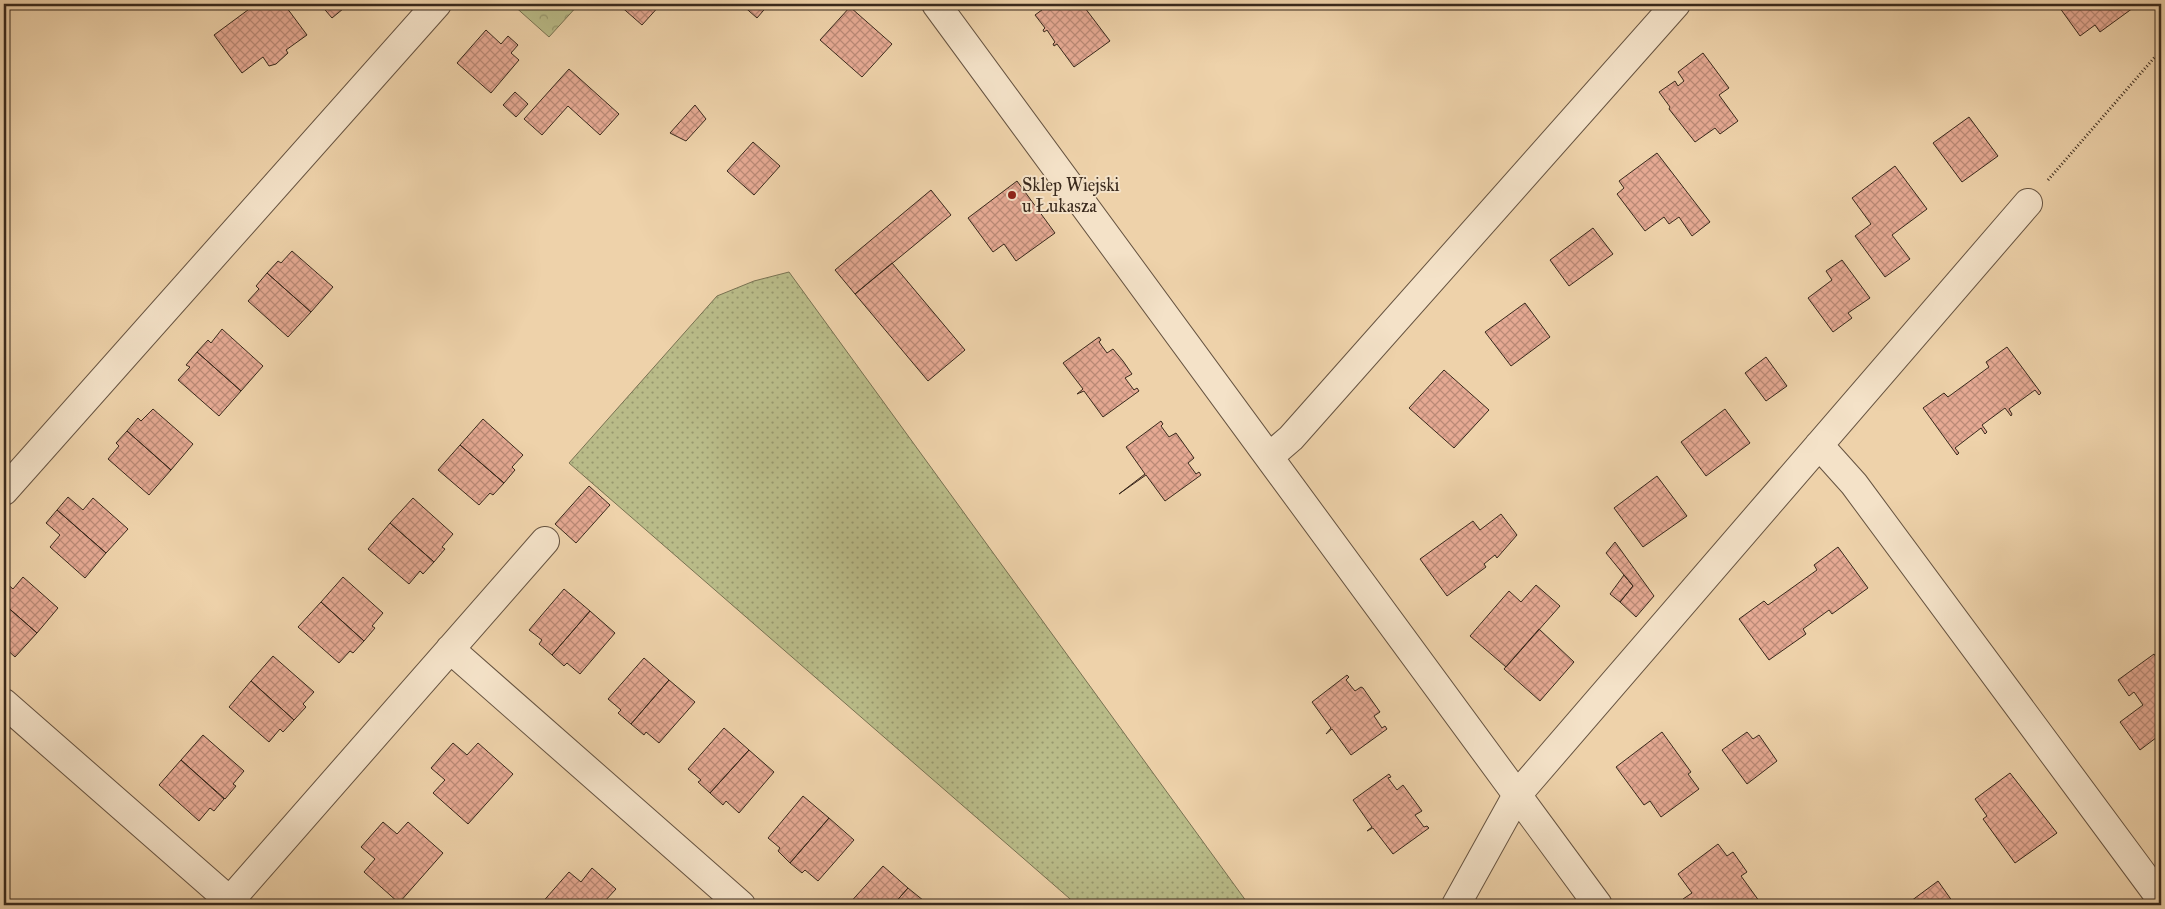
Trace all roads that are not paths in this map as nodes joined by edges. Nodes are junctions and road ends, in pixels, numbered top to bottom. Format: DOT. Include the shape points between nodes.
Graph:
graph roads {
  1 [pos="437,4"];
  2 [pos="936,4"];
  3 [pos="1676,4"];
  4 [pos="2028,203"];
  5 [pos="1818,445"];
  6 [pos="1269,457"];
  7 [pos="4,491"];
  8 [pos="545,541"];
  9 [pos="450,649"];
  10 [pos="4,702"];
  11 [pos="1517,795"];
  12 [pos="2161,899"];
  13 [pos="228,903"];
  14 [pos="741,905"];
  15 [pos="1456,905"];
  16 [pos="1598,905"];
  1 -- 7 [label="street"];
  2 -- 6 [label="street"];
  3 -- 6 [label="street" via="1290,438"];
  4 -- 5 [label="street"];
  5 -- 11 [label="street"];
  5 -- 12 [label="street" via="1854,484"];
  6 -- 11 [label="street"];
  8 -- 9 [label="street"];
  9 -- 13 [label="street"];
  9 -- 14 [label="street"];
  10 -- 13 [label="street"];
  11 -- 15 [label="street"];
  11 -- 16 [label="street"];
}
